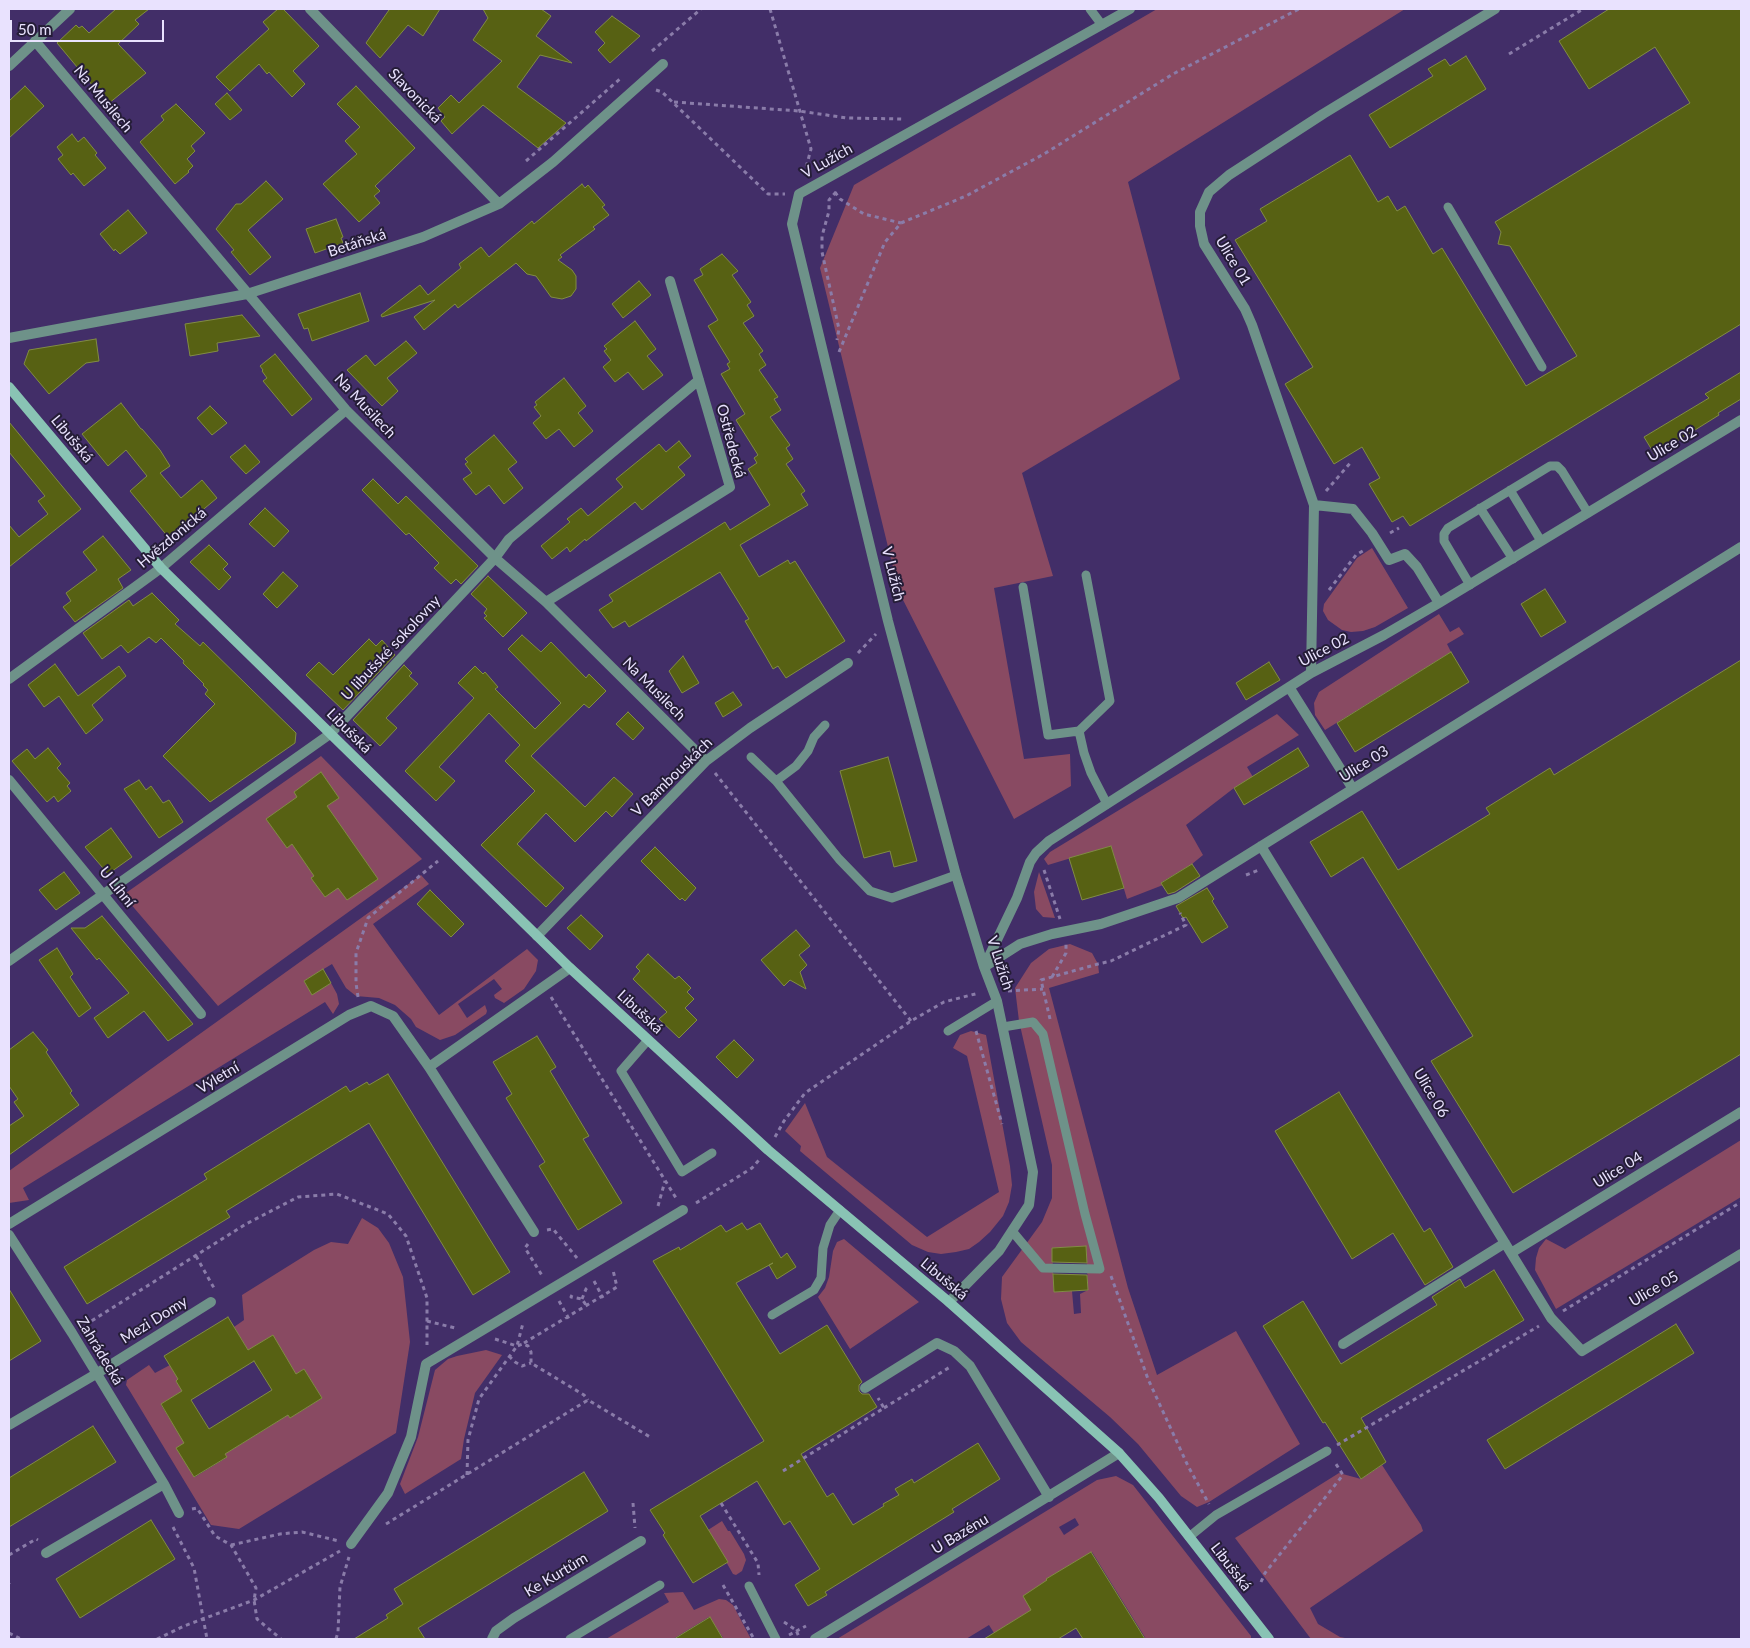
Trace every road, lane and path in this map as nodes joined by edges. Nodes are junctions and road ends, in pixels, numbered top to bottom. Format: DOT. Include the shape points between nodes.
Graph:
graph roads {
  1 [pos="70,9"];
  2 [pos="310,9"];
  3 [pos="701,9"];
  4 [pos="770,9"];
  5 [pos="1090,9"];
  6 [pos="1130,9"];
  7 [pos="1299,9"];
  8 [pos="1494,9"];
  9 [pos="1583,9"];
  10 [pos="1102,25"];
  11 [pos="35,41"];
  12 [pos="652,51"];
  13 [pos="1509,54"];
  14 [pos="663,64"];
  15 [pos="9,66"];
  16 [pos="623,77"];
  17 [pos="638,86"];
  18 [pos="673,102"];
  19 [pos="799,111"];
  20 [pos="904,119"];
  21 [pos="811,149"];
  22 [pos="520,167"];
  23 [pos="825,179"];
  24 [pos="842,187"];
  25 [pos="836,193"];
  26 [pos="800,194"];
  27 [pos="498,204"];
  28 [pos="1448,207"];
  29 [pos="902,223"];
  30 [pos="670,281"];
  31 [pos="247,294"];
  32 [pos="9,338"];
  33 [pos="836,365"];
  34 [pos="1542,367"];
  35 [pos="699,380"];
  36 [pos="831,382"];
  37 [pos="9,387"];
  38 [pos="346,410"];
  39 [pos="1741,420"];
  40 [pos="1510,490"];
  41 [pos="1314,505"];
  42 [pos="1480,508"];
  43 [pos="1588,513"];
  44 [pos="1399,528"];
  45 [pos="1541,541"];
  46 [pos="1377,542"];
  47 [pos="1741,547"];
  48 [pos="495,558"];
  49 [pos="1513,558"];
  50 [pos="161,568"];
  51 [pos="1086,575"];
  52 [pos="1470,585"];
  53 [pos="1022,587"];
  54 [pos="1313,596"];
  55 [pos="546,602"];
  56 [pos="1440,603"];
  57 [pos="888,621"];
  58 [pos="848,663"];
  59 [pos="1311,673"];
  60 [pos="9,679"];
  61 [pos="1289,687"];
  62 [pos="825,725"];
  63 [pos="1079,730"];
  64 [pos="330,734"];
  65 [pos="751,758"];
  66 [pos="706,761"];
  67 [pos="9,780"];
  68 [pos="776,780"];
  69 [pos="1353,789"];
  70 [pos="1107,804"];
  71 [pos="1261,846"];
  72 [pos="450,851"];
  73 [pos="1036,853"];
  74 [pos="1273,864"];
  75 [pos="956,875"];
  76 [pos="1242,877"];
  77 [pos="104,894"];
  78 [pos="1179,910"];
  79 [pos="1063,932"];
  80 [pos="537,936"];
  81 [pos="9,961"];
  82 [pos="984,967"];
  83 [pos="570,968"];
  84 [pos="1052,977"];
  85 [pos="543,987"];
  86 [pos="1043,988"];
  87 [pos="995,997"];
  88 [pos="954,999"];
  89 [pos="360,1010"];
  90 [pos="201,1014"];
  91 [pos="972,1016"];
  92 [pos="911,1021"];
  93 [pos="1003,1027"];
  94 [pos="1052,1027"];
  95 [pos="948,1031"];
  96 [pos="648,1040"];
  97 [pos="429,1067"];
  98 [pos="1741,1112"];
  99 [pos="1002,1124"];
  100 [pos="778,1132"];
  101 [pos="768,1150"];
  102 [pos="712,1153"];
  103 [pos="1741,1202"];
  104 [pos="683,1210"];
  105 [pos="840,1210"];
  106 [pos="9,1224"];
  107 [pos="1012,1231"];
  108 [pos="534,1232"];
  109 [pos="9,1235"];
  110 [pos="1505,1243"];
  111 [pos="614,1251"];
  112 [pos="1511,1253"];
  113 [pos="1741,1254"];
  114 [pos="196,1256"];
  115 [pos="1111,1276"];
  116 [pos="595,1283"];
  117 [pos="551,1290"];
  118 [pos="582,1299"];
  119 [pos="211,1302"];
  120 [pos="950,1302"];
  121 [pos="772,1316"];
  122 [pos="569,1318"];
  123 [pos="1551,1318"];
  124 [pos="427,1321"];
  125 [pos="72,1333"];
  126 [pos="477,1334"];
  127 [pos="523,1344"];
  128 [pos="1342,1344"];
  129 [pos="517,1346"];
  130 [pos="1582,1351"];
  131 [pos="509,1356"];
  132 [pos="531,1363"];
  133 [pos="426,1364"];
  134 [pos="955,1370"];
  135 [pos="96,1374"];
  136 [pos="868,1386"];
  137 [pos="588,1400"];
  138 [pos="884,1408"];
  139 [pos="9,1425"];
  140 [pos="650,1437"];
  141 [pos="1339,1444"];
  142 [pos="1328,1451"];
  143 [pos="1119,1453"];
  144 [pos="783,1471"];
  145 [pos="467,1475"];
  146 [pos="164,1484"];
  147 [pos="1049,1497"];
  148 [pos="633,1503"];
  149 [pos="721,1503"];
  150 [pos="179,1513"];
  151 [pos="1216,1515"];
  152 [pos="384,1525"];
  153 [pos="735,1526"];
  154 [pos="1189,1536"];
  155 [pos="641,1541"];
  156 [pos="351,1544"];
  157 [pos="230,1545"];
  158 [pos="46,1552"];
  159 [pos="9,1555"];
  160 [pos="1261,1582"];
  161 [pos="660,1585"];
  162 [pos="723,1585"];
  163 [pos="749,1586"];
  164 [pos="254,1600"];
  165 [pos="202,1619"];
  166 [pos="814,1623"];
  167 [pos="9,1632"];
  168 [pos="21,1639"];
  169 [pos="157,1639"];
  170 [pos="207,1639"];
  171 [pos="281,1639"];
  172 [pos="336,1639"];
  173 [pos="492,1639"];
  174 [pos="570,1639"];
  175 [pos="754,1639"];
  176 [pos="776,1639"];
  177 [pos="782,1639"];
  178 [pos="815,1639"];
  179 [pos="1269,1639"];
  1 -- 11 [label="street"];
  2 -- 27 [label="street, Slavonická"];
  3 -- 12 [label="path"];
  4 -- 19 [label="path"];
  5 -- 10 [label="lane"];
  6 -- 10 [label="street, V Lužích"];
  7 -- 29 [label="path" via="1173,74 1044,154 966,196"];
  8 -- 41 [label="street, Ulice 01" via="1229,175 1209,192 1200,212 1204,244 1252,325"];
  9 -- 13 [label="path"];
  10 -- 23 [label="street, V Lužích"];
  11 -- 15 [label="street"];
  11 -- 31 [label="street, Na Musilech"];
  14 -- 17 [label="street, Betáňská"];
  16 -- 22 [label="path"];
  17 -- 18 [label="path" via="662,92"];
  17 -- 27 [label="street, Betáňská" via="553,162"];
  18 -- 19 [label="path"];
  18 -- 26 [label="path" via="768,194"];
  19 -- 20 [label="path" via="848,118"];
  19 -- 21 [label="path"];
  23 -- 25 [label="path"];
  23 -- 26 [label="street, V Lužích"];
  24 -- 25 [label="path"];
  25 -- 29 [label="path" via="864,214"];
  25 -- 33 [label="path" via="829,200 822,236 822,252 839,329"];
  26 -- 36 [label="street, V Lužích" via="792,224"];
  27 -- 31 [label="street, Betáňská" via="423,237"];
  28 -- 34 [label="lane"];
  29 -- 33 [label="path" via="885,242 842,343"];
  30 -- 35 [label="street, Ostředecká"];
  31 -- 32 [label="street, Betáňská"];
  31 -- 38 [label="street, Na Musilech"];
  33 -- 36 [label="path"];
  35 -- 48 [label="street, U libušské sokolovny" via="509,540"];
  35 -- 55 [label="street, Ostředecká" via="730,487"];
  36 -- 57 [label="street, V Lužích"];
  37 -- 50 [label="main road, Libušská"];
  38 -- 48 [label="street, Na Musilech"];
  38 -- 50 [label="street, Hvězdonická"];
  39 -- 43 [label="street, Ulice 02"];
  40 -- 42 [label="lane"];
  40 -- 43 [label="lane" via="1550,466 1557,466"];
  40 -- 45 [label="lane"];
  41 -- 46 [label="street" via="1353,509"];
  41 -- 54 [label="street, Ulice 01"];
  42 -- 49 [label="lane"];
  42 -- 52 [label="lane" via="1448,528 1444,534 1444,541"];
  43 -- 45 [label="street, Ulice 02"];
  44 -- 46 [label="path"];
  45 -- 49 [label="street, Ulice 02"];
  46 -- 54 [label="path" via="1356,555 1323,597"];
  46 -- 56 [label="street" via="1389,560 1405,554"];
  47 -- 69 [label="street, Ulice 03"];
  48 -- 55 [label="street, Na Musilech"];
  48 -- 64 [label="street, U libušské sokolovny"];
  49 -- 52 [label="street, Ulice 02"];
  50 -- 60 [label="street, Hvězdonická"];
  50 -- 64 [label="main road, Libušská"];
  51 -- 63 [label="lane" via="1110,701"];
  52 -- 56 [label="street, Ulice 02"];
  53 -- 63 [label="lane" via="1048,735"];
  54 -- 59 [label="street, Ulice 01"];
  55 -- 66 [label="street, Na Musilech"];
  56 -- 59 [label="street, Ulice 02"];
  57 -- 58 [label="path"];
  57 -- 75 [label="street, V Lužích"];
  58 -- 66 [label="street, V Bambouskách"];
  59 -- 61 [label="street, Ulice 02"];
  61 -- 69 [label="street"];
  61 -- 70 [label="street, Ulice 02"];
  62 -- 68 [label="lane" via="814,736 808,751 796,766"];
  63 -- 70 [label="lane" via="1091,772"];
  64 -- 72 [label="main road, Libušská"];
  64 -- 77 [label="street, U libušské sokolovny"];
  65 -- 68 [label="lane"];
  66 -- 80 [label="street, V Bambouskách"];
  66 -- 92 [label="path"];
  67 -- 77 [label="street, U Líhní"];
  68 -- 75 [label="lane" via="839,859 870,891 892,898"];
  69 -- 71 [label="street, Ulice 03"];
  70 -- 73 [label="street, Ulice 02"];
  71 -- 74 [label="street, Ulice 06"];
  71 -- 79 [label="street, Ulice 03" via="1178,898 1101,924"];
  72 -- 80 [label="main road, Libušská"];
  72 -- 89 [label="path" via="368,918 356,953"];
  73 -- 79 [label="path"];
  73 -- 82 [label="street, Ulice 02"];
  74 -- 76 [label="path"];
  74 -- 110 [label="street, Ulice 06"];
  75 -- 82 [label="street, V Lužích"];
  77 -- 81 [label="street, U libušské sokolovny"];
  77 -- 90 [label="street, U Líhní"];
  78 -- 84 [label="path" via="1186,925 1111,961"];
  79 -- 82 [label="street, Ulice 03" via="1020,944"];
  79 -- 84 [label="path" via="1066,953"];
  80 -- 83 [label="main road, Libušská"];
  82 -- 87 [label="street, V Lužích"];
  83 -- 85 [label="street"];
  83 -- 96 [label="main road, Libušská"];
  84 -- 86 [label="path" via="1041,980"];
  85 -- 97 [label="street"];
  85 -- 104 [label="path" via="555,1001"];
  86 -- 87 [label="path"];
  86 -- 94 [label="path"];
  87 -- 88 [label="path" via="975,994"];
  87 -- 91 [label="lane"];
  87 -- 93 [label="street, V Lužích"];
  88 -- 91 [label="path" via="970,1007"];
  88 -- 92 [label="path"];
  89 -- 97 [label="street" via="371,1006 393,1016"];
  89 -- 106 [label="street, Výletní"];
  91 -- 95 [label="lane"];
  91 -- 99 [label="path"];
  92 -- 100 [label="path" via="805,1093"];
  93 -- 107 [label="street, V Lužích" via="1033,1172 1029,1205"];
  93 -- 107 [label="lane" via="1033,1022 1044,1034 1100,1269 1043,1268"];
  96 -- 101 [label="main road, Libušská"];
  96 -- 102 [label="lane" via="621,1071 682,1172"];
  97 -- 108 [label="street"];
  98 -- 112 [label="street, Ulice 04"];
  101 -- 104 [label="path" via="752,1168"];
  101 -- 105 [label="main road, Libušská"];
  103 -- 123 [label="path"];
  104 -- 111 [label="street"];
  105 -- 120 [label="main road, Libušská"];
  105 -- 121 [label="lane" via="830,1225 823,1248 821,1278 814,1290"];
  107 -- 120 [label="street, V Lužích" via="999,1251"];
  108 -- 117 [label="path" via="525,1248"];
  109 -- 125 [label="street, Zahrádecká"];
  110 -- 112 [label="street, Ulice 06"];
  110 -- 128 [label="street"];
  111 -- 117 [label="street"];
  111 -- 122 [label="path" via="613,1272 617,1287"];
  112 -- 123 [label="street, Ulice 06"];
  113 -- 130 [label="street, Ulice 05"];
  114 -- 119 [label="path" via="220,1297"];
  114 -- 124 [label="path" via="246,1224 298,1197 338,1194 388,1214 406,1236 427,1298"];
  114 -- 125 [label="path"];
  115 -- 151 [label="path" via="1148,1380 1188,1466"];
  116 -- 118 [label="path" via="586,1288"];
  117 -- 122 [label="path"];
  117 -- 126 [label="street"];
  119 -- 135 [label="street, Mezi Domy"];
  120 -- 143 [label="main road, Libušská"];
  122 -- 127 [label="path"];
  123 -- 130 [label="street, Ulice 06"];
  123 -- 141 [label="path"];
  124 -- 126 [label="path"];
  124 -- 133 [label="path"];
  125 -- 135 [label="street, Zahrádecká"];
  126 -- 129 [label="path"];
  126 -- 133 [label="street"];
  127 -- 129 [label="path"];
  127 -- 132 [label="path" via="531,1352"];
  129 -- 131 [label="path"];
  131 -- 132 [label="path" via="522,1366"];
  131 -- 145 [label="path" via="480,1399 468,1440"];
  132 -- 137 [label="path"];
  133 -- 156 [label="street" via="411,1437 388,1493"];
  134 -- 138 [label="path" via="951,1367"];
  135 -- 139 [label="street, Mezi Domy"];
  135 -- 146 [label="street, Zahrádecká"];
  136 -- 138 [label="path"];
  136 -- 147 [label="street" via="937,1343 954,1351 970,1366"];
  137 -- 140 [label="path"];
  137 -- 145 [label="path"];
  138 -- 144 [label="path"];
  142 -- 151 [label="lane"];
  142 -- 160 [label="path" via="1343,1476"];
  143 -- 147 [label="street, U Bazénu"];
  143 -- 154 [label="main road, Libušská"];
  145 -- 152 [label="path"];
  146 -- 150 [label="street, Zahrádecká"];
  146 -- 158 [label="street"];
  147 -- 178 [label="street, U Bazénu"];
  148 -- 155 [label="path" via="635,1532"];
  149 -- 153 [label="path"];
  150 -- 157 [label="path" via="197,1508 215,1536"];
  150 -- 165 [label="path" via="168,1519 194,1568"];
  151 -- 154 [label="lane"];
  154 -- 179 [label="main road, Libušská"];
  155 -- 173 [label="street, Ke Kurtům" via="514,1618 496,1631"];
  156 -- 157 [label="path" via="302,1532"];
  156 -- 164 [label="path"];
  156 -- 172 [label="path" via="340,1587"];
  157 -- 164 [label="path" via="256,1588"];
  158 -- 159 [label="path" via="36,1539"];
  161 -- 174 [label="lane"];
  162 -- 175 [label="path"];
  163 -- 176 [label="lane"];
  164 -- 165 [label="path"];
  164 -- 171 [label="path" via="257,1619"];
  165 -- 169 [label="path"];
  165 -- 170 [label="path"];
  166 -- 177 [label="path"];
  167 -- 168 [label="path"];
}
